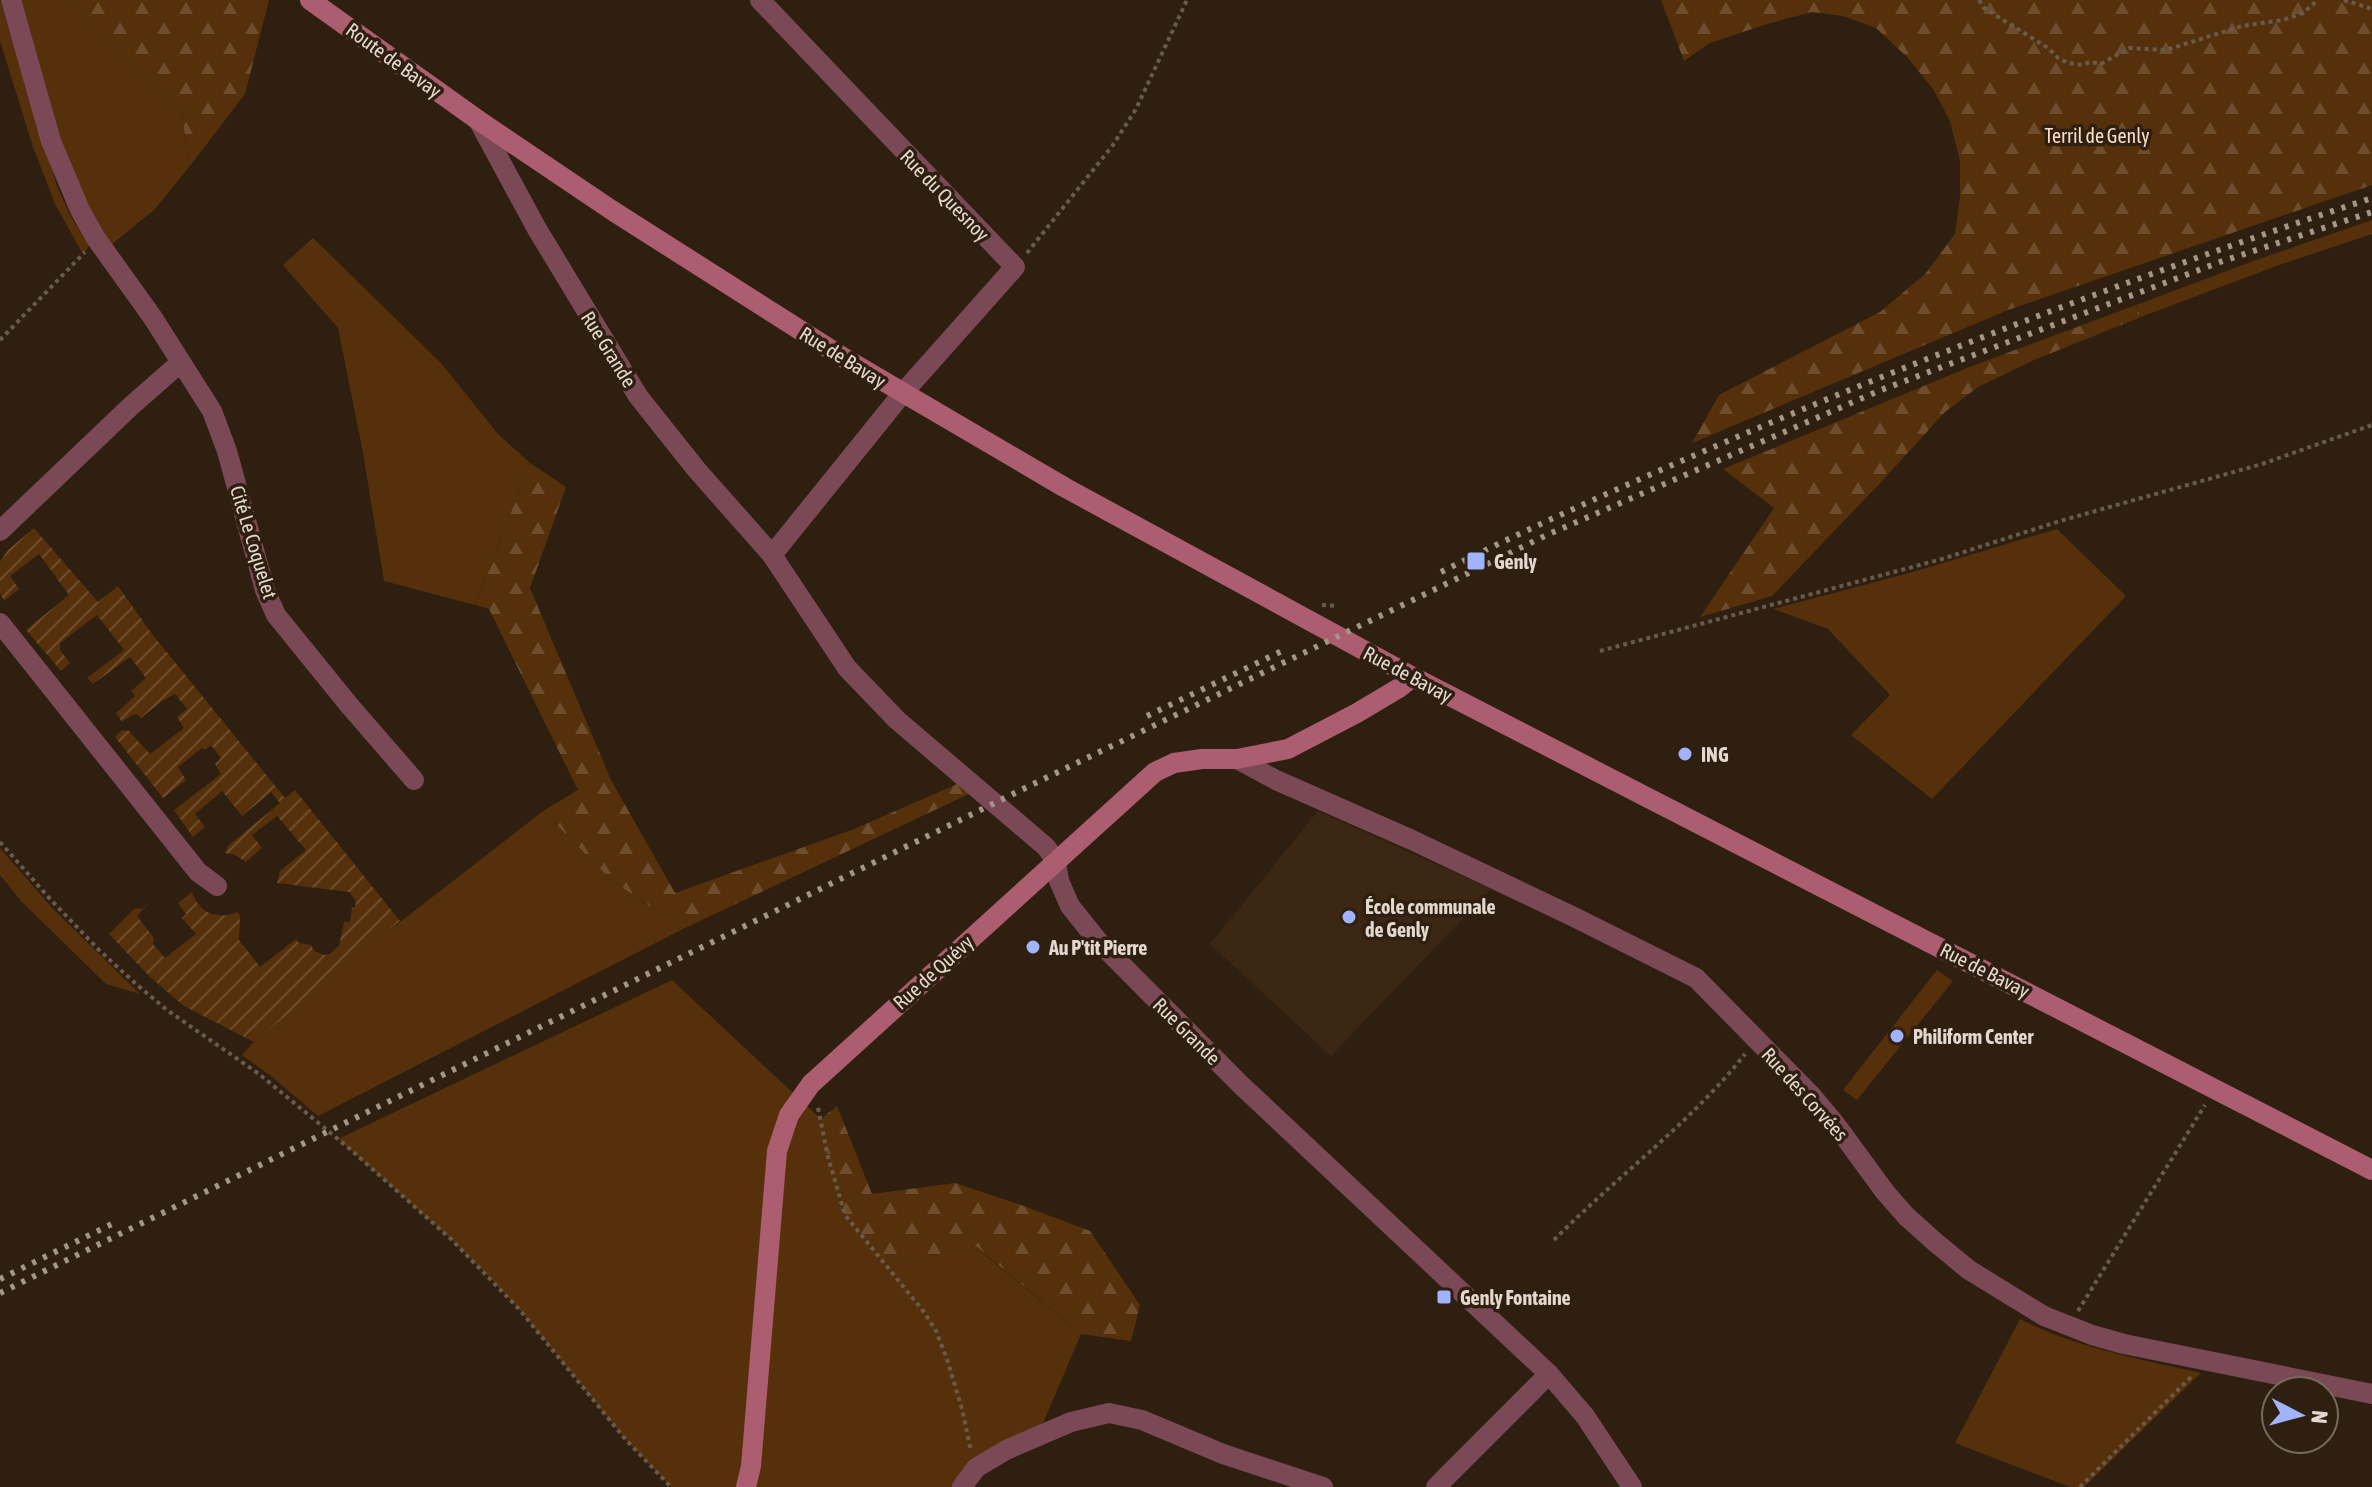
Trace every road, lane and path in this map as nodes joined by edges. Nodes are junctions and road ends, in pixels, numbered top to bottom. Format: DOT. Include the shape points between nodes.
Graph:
graph roads {
  1 [pos="11,0"];
  2 [pos="310,0"];
  3 [pos="760,0"];
  4 [pos="1187,0"];
  5 [pos="1979,0"];
  6 [pos="2318,0"];
  7 [pos="2344,0"];
  8 [pos="2372,9"];
  9 [pos="478,120"];
  10 [pos="95,237"];
  11 [pos="1015,267"];
  12 [pos="0,340"];
  13 [pos="180,363"];
  14 [pos="902,394"];
  15 [pos="2372,425"];
  16 [pos="0,531"];
  17 [pos="772,555"];
  18 [pos="0,623"];
  19 [pos="1600,651"];
  20 [pos="1413,677"];
  21 [pos="1237,759"];
  22 [pos="414,780"];
  23 [pos="0,842"];
  24 [pos="1056,861"];
  25 [pos="217,886"];
  26 [pos="1757,1040"];
  27 [pos="811,1084"];
  28 [pos="2203,1108"];
  29 [pos="2372,1170"];
  30 [pos="1554,1240"];
  31 [pos="2068,1327"];
  32 [pos="2208,1361"];
  33 [pos="1549,1374"];
  34 [pos="2372,1394"];
  35 [pos="976,1468"];
  36 [pos="671,1487"];
  37 [pos="746,1487"];
  38 [pos="962,1487"];
  39 [pos="1323,1487"];
  40 [pos="1436,1487"];
  41 [pos="1632,1487"];
  42 [pos="2080,1487"];
  1 -- 10 [label="street, Cité Le Coquelet" via="51,141"];
  2 -- 9 [label="main road, Route de Bavay"];
  3 -- 11 [label="street, Rue du Quesnoy"];
  4 -- 11 [label="path" via="1150,83 1113,145"];
  5 -- 6 [label="path" via="2058,58 2082,65 2101,64 2129,48 2166,50 2242,26 2283,20"];
  7 -- 8 [label="path"];
  9 -- 14 [label="main road, Rue de Bavay"];
  9 -- 17 [label="street, Rue Grande" via="638,396"];
  10 -- 12 [label="path"];
  10 -- 13 [label="street, Cité Le Coquelet"];
  11 -- 14 [label="street"];
  13 -- 16 [label="street"];
  13 -- 22 [label="street, Cité Le Coquelet" via="212,411 276,615"];
  14 -- 17 [label="street"];
  14 -- 20 [label="main road, Rue de Bavay"];
  15 -- 19 [label="path" via="2262,464 1942,559"];
  17 -- 24 [label="street, Rue Grande" via="847,668 897,720"];
  18 -- 25 [label="street" via="198,872"];
  20 -- 21 [label="main road, Rue de Quévy" via="1288,749"];
  20 -- 29 [label="main road, Rue de Bavay"];
  21 -- 24 [label="main road, Rue de Quévy" via="1174,763 1155,772"];
  21 -- 26 [label="street, Rue des Corvées" via="1696,978"];
  23 -- 36 [label="path" via="136,984 259,1074 452,1240 519,1309"];
  24 -- 27 [label="main road, Rue de Quévy"];
  24 -- 33 [label="street, Rue Grande" via="1070,906 1098,941 1241,1085"];
  26 -- 30 [label="path" via="1678,1125"];
  26 -- 31 [label="street, Rue des Corvées" via="1811,1095 1885,1192 1925,1233 2000,1291"];
  27 -- 35 [label="path" via="845,1215 936,1331"];
  27 -- 37 [label="main road, Rue de Quévy" via="789,1115 777,1151"];
  28 -- 31 [label="path"];
  31 -- 32 [label="street, Rue des Corvées"];
  32 -- 34 [label="street, Rue des Corvées"];
  32 -- 42 [label="path"];
  33 -- 40 [label="street"];
  33 -- 41 [label="street, Rue Grande" via="1585,1416"];
  35 -- 38 [label="street"];
  35 -- 39 [label="street" via="1038,1435 1109,1413 1142,1420"];
}
